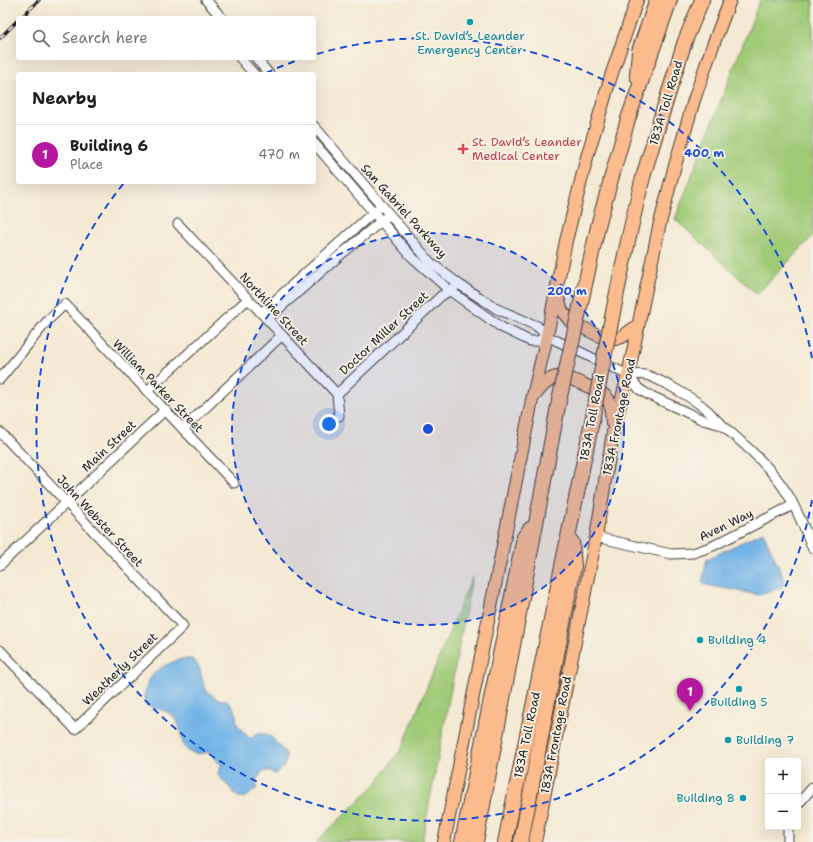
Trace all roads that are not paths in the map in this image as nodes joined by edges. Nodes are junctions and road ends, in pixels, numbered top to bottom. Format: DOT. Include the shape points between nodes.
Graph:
graph roads {
  1 [pos="203,0"];
  2 [pos="206,0"];
  3 [pos="637,0"];
  4 [pos="657,0"];
  5 [pos="670,0"];
  6 [pos="702,0"];
  7 [pos="730,0"];
  8 [pos="213,16"];
  9 [pos="220,16"];
  10 [pos="242,60"];
  11 [pos="258,60"];
  12 [pos="252,72"];
  13 [pos="267,72"];
  14 [pos="635,98"];
  15 [pos="316,128"];
  16 [pos="316,145"];
  17 [pos="381,206"];
  18 [pos="374,212"];
  19 [pos="390,215"];
  20 [pos="381,221"];
  21 [pos="178,224"];
  22 [pos="460,285"];
  23 [pos="449,290"];
  24 [pos="557,292"];
  25 [pos="248,299"];
  26 [pos="264,316"];
  27 [pos="638,325"];
  28 [pos="282,335"];
  29 [pos="547,336"];
  30 [pos="628,375"];
  31 [pos="0,379"];
  32 [pos="147,391"];
  33 [pos="337,394"];
  34 [pos="532,400"];
  35 [pos="165,410"];
  36 [pos="339,416"];
  37 [pos="722,425"];
  38 [pos="183,429"];
  39 [pos="0,432"];
  40 [pos="613,432"];
  41 [pos="234,483"];
  42 [pos="66,503"];
  43 [pos="793,505"];
  44 [pos="538,517"];
  45 [pos="571,526"];
  46 [pos="596,537"];
  47 [pos="813,549"];
  48 [pos="0,565"];
  49 [pos="183,626"];
  50 [pos="0,650"];
  51 [pos="813,787"];
  52 [pos="801,801"];
  53 [pos="788,830"];
  54 [pos="444,842"];
  55 [pos="462,842"];
  56 [pos="476,842"];
  57 [pos="505,842"];
  58 [pos="521,842"];
  59 [pos="535,842"];
  60 [pos="788,842"];
  1 -- 8 [label="street"];
  2 -- 9 [label="street"];
  3 -- 24 [label="main road" via="587,157 566,240"];
  4 -- 14 [label="highway" via="639,51"];
  5 -- 14 [label="highway"];
  6 -- 45 [label="highway, 183A Toll Road, bridge" via="685,41 640,187 612,313"];
  7 -- 27 [label="main road, 183A Frontage Road" via="712,45 674,169"];
  10 -- 12 [label="street"];
  11 -- 13 [label="street"];
  14 -- 44 [label="highway, bridge" via="599,222 581,299 559,400"];
  15 -- 17 [label="street, San Gabriel Parkway"];
  16 -- 18 [label="street, San Gabriel Parkway"];
  17 -- 18 [label="street"];
  17 -- 19 [label="street, San Gabriel Parkway"];
  18 -- 20 [label="street, San Gabriel Parkway"];
  18 -- 26 [label="street"];
  19 -- 20 [label="street"];
  19 -- 22 [label="street, San Gabriel Parkway" via="430,262"];
  20 -- 23 [label="street, San Gabriel Parkway" via="412,256"];
  20 -- 26 [label="street"];
  21 -- 25 [label="street, Northline Street"];
  22 -- 23 [label="street, Doctor Miller Street"];
  22 -- 29 [label="street, San Gabriel Parkway" via="497,309 537,326"];
  23 -- 29 [label="street, San Gabriel Parkway" via="501,326 530,341 538,341"];
  23 -- 33 [label="street, Doctor Miller Street"];
  24 -- 27 [label="main road" via="562,311 571,322 604,338 622,337"];
  24 -- 29 [label="main road"];
  25 -- 26 [label="street, Northline Street"];
  25 -- 32 [label="street"];
  26 -- 28 [label="street, Northline Street"];
  27 -- 30 [label="main road, 183A Frontage Road"];
  28 -- 33 [label="street, Northline Street"];
  28 -- 38 [label="street"];
  29 -- 30 [label="street, San Gabriel Parkway"];
  29 -- 34 [label="main road"];
  30 -- 37 [label="street, San Gabriel Parkway" via="639,389 647,394 703,420"];
  30 -- 37 [label="street, San Gabriel Parkway" via="647,376 665,384 696,402"];
  30 -- 40 [label="main road, 183A Frontage Road"];
  31 -- 32 [label="street, William Parker Street" via="48,320 65,304"];
  32 -- 35 [label="street, William Parker Street"];
  33 -- 36 [label="street"];
  34 -- 40 [label="main road" via="550,379 567,376 608,399"];
  34 -- 54 [label="main road"];
  35 -- 38 [label="street, William Parker Street"];
  35 -- 42 [label="street, Main Street"];
  37 -- 43 [label="street, San Gabriel Parkway" via="767,466"];
  38 -- 41 [label="street, William Parker Street"];
  39 -- 42 [label="street, John Webster Street"];
  40 -- 46 [label="main road, 183A Frontage Road"];
  42 -- 48 [label="street, Main Street"];
  42 -- 49 [label="street, John Webster Street"];
  43 -- 46 [label="street, Aven Way" via="713,546 693,553 671,554"];
  43 -- 47 [label="street, San Gabriel Parkway"];
  44 -- 55 [label="highway" via="524,537"];
  44 -- 56 [label="highway"];
  45 -- 57 [label="highway, 183A Toll Road"];
  45 -- 58 [label="highway" via="574,566"];
  46 -- 59 [label="main road, 183A Frontage Road"];
  49 -- 50 [label="street, Weatherly Street" via="75,729"];
  51 -- 52 [label="street"];
  53 -- 60 [label="street"];
}
